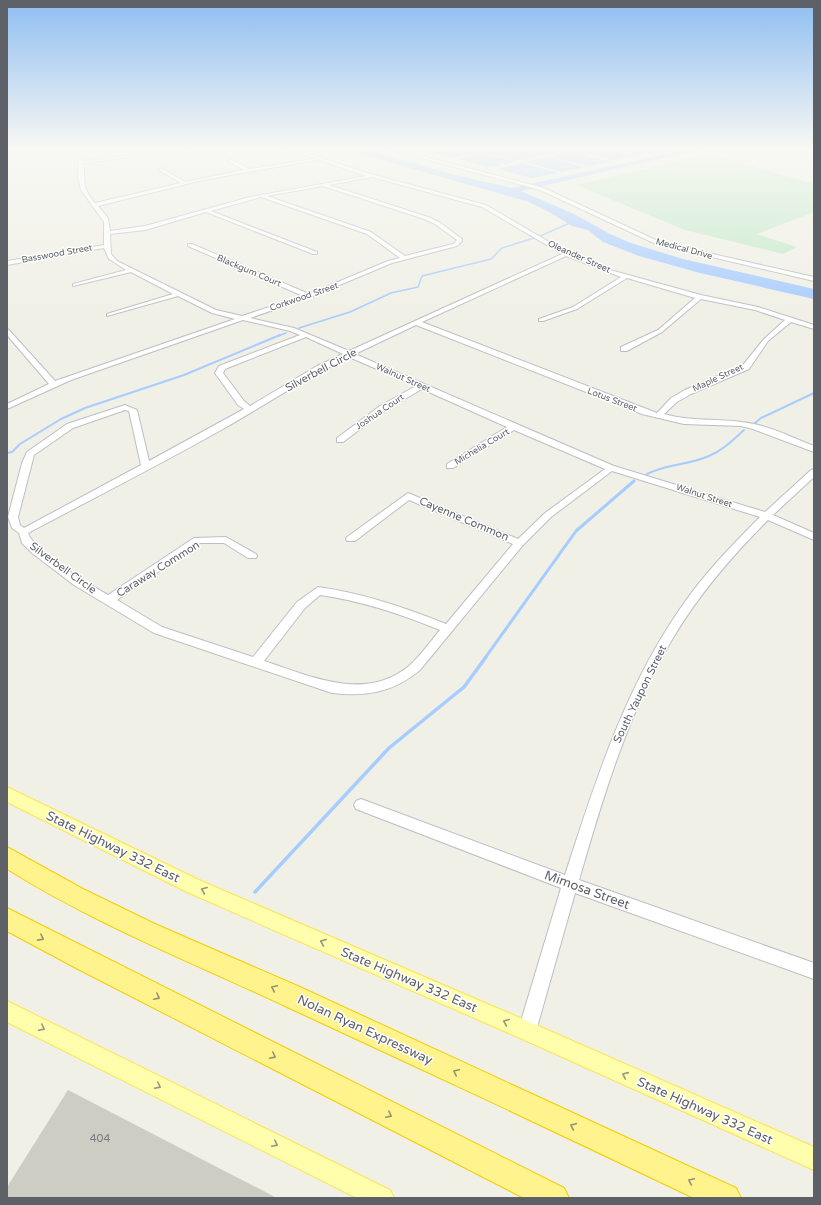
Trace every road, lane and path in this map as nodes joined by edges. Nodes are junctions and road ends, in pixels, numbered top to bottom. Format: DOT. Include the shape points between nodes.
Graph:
graph roads {
  1 [pos="101,203"];
  2 [pos="232,203"];
  3 [pos="282,203"];
  4 [pos="380,203"];
  5 [pos="474,203"];
  6 [pos="576,203"];
  7 [pos="586,203"];
  8 [pos="94,205"];
  9 [pos="205,210"];
  10 [pos="108,233"];
  11 [pos="190,245"];
  12 [pos="107,246"];
  13 [pos="314,253"];
  14 [pos="566,254"];
  15 [pos="404,258"];
  16 [pos="7,263"];
  17 [pos="133,270"];
  18 [pos="814,274"];
  19 [pos="625,277"];
  20 [pos="814,279"];
  21 [pos="75,285"];
  22 [pos="178,294"];
  23 [pos="309,296"];
  24 [pos="700,297"];
  25 [pos="109,315"];
  26 [pos="240,319"];
  27 [pos="790,319"];
  28 [pos="542,320"];
  29 [pos="417,323"];
  30 [pos="814,327"];
  31 [pos="7,331"];
  32 [pos="306,335"];
  33 [pos="624,349"];
  34 [pos="349,354"];
  35 [pos="53,384"];
  36 [pos="422,386"];
  37 [pos="7,407"];
  38 [pos="252,410"];
  39 [pos="658,416"];
  40 [pos="514,427"];
  41 [pos="340,440"];
  42 [pos="814,449"];
  43 [pos="450,466"];
  44 [pos="146,468"];
  45 [pos="611,468"];
  46 [pos="814,472"];
  47 [pos="766,516"];
  48 [pos="23,532"];
  49 [pos="814,537"];
  50 [pos="351,539"];
  51 [pos="519,543"];
  52 [pos="252,556"];
  53 [pos="109,600"];
  54 [pos="448,629"];
  55 [pos="255,663"];
  56 [pos="7,794"];
  57 [pos="362,805"];
  58 [pos="7,857"];
  59 [pos="570,884"];
  60 [pos="7,919"];
  61 [pos="814,971"];
  62 [pos="7,1011"];
  63 [pos="527,1030"];
  64 [pos="814,1159"];
  65 [pos="382,1198"];
  66 [pos="554,1198"];
  67 [pos="726,1198"];
  1 -- 8 [label="street"];
  2 -- 9 [label="street"];
  3 -- 15 [label="street" via="369,233"];
  4 -- 15 [label="street, Corkwood Street" via="437,223 460,240 455,245"];
  5 -- 14 [label="street, Oleander Street" via="484,206"];
  6 -- 20 [label="street, Medical Drive" via="658,243"];
  7 -- 18 [label="street, Medical Drive" via="645,232 670,241 720,255"];
  8 -- 10 [label="street" via="105,218"];
  9 -- 10 [label="street" via="137,230"];
  9 -- 13 [label="street"];
  10 -- 12 [label="street"];
  11 -- 23 [label="street, Blackgum Court"];
  12 -- 16 [label="street, Basswood Street"];
  12 -- 17 [label="street, Walnut Street" via="111,259"];
  14 -- 19 [label="street, Oleander Street"];
  14 -- 29 [label="street, Silverbell Circle"];
  15 -- 23 [label="street, Corkwood Street"];
  17 -- 21 [label="street"];
  17 -- 22 [label="street, Walnut Street"];
  19 -- 24 [label="street, Oleander Street"];
  19 -- 28 [label="street" via="575,308"];
  22 -- 25 [label="street"];
  22 -- 26 [label="street, Walnut Street" via="214,312"];
  23 -- 26 [label="street, Corkwood Street"];
  24 -- 27 [label="street, Oleander Street"];
  24 -- 33 [label="street" via="660,331"];
  26 -- 32 [label="street, Walnut Street" via="292,329"];
  26 -- 35 [label="street, Corkwood Street"];
  27 -- 30 [label="street, Oleander Street"];
  27 -- 39 [label="street, Maple Street" via="766,340 746,367 688,392 674,400"];
  29 -- 34 [label="street, Silverbell Circle"];
  29 -- 39 [label="street, Lotus Street"];
  31 -- 35 [label="street"];
  32 -- 34 [label="street, Walnut Street"];
  32 -- 38 [label="street" via="222,368 219,373 241,403"];
  34 -- 36 [label="street, Walnut Street"];
  34 -- 38 [label="street, Silverbell Circle" via="295,382"];
  35 -- 37 [label="street, Corkwood Street"];
  36 -- 40 [label="street, Walnut Street"];
  36 -- 41 [label="street, Joshua Court" via="383,408"];
  38 -- 44 [label="street, Silverbell Circle"];
  39 -- 42 [label="street, Lotus Street" via="684,422 756,427"];
  40 -- 43 [label="street, Michelia Court"];
  40 -- 45 [label="street, Walnut Street"];
  44 -- 48 [label="street, Silverbell Circle"];
  44 -- 48 [label="street" via="133,410 125,407 70,426 30,454 26,463 13,517 15,526"];
  45 -- 47 [label="street, Walnut Street"];
  45 -- 51 [label="street, Silverbell Circle" via="548,515"];
  46 -- 47 [label="street, South Yaupon Street"];
  47 -- 49 [label="street, Walnut Street"];
  47 -- 59 [label="street, South Yaupon Street" via="718,566 686,608 650,670 625,719 604,772"];
  48 -- 53 [label="street, Silverbell Circle" via="26,541 36,551 78,582"];
  50 -- 51 [label="street, Cayenne Common" via="408,496"];
  51 -- 54 [label="street, Silverbell Circle"];
  52 -- 53 [label="street, Caraway Common" via="226,540 198,540"];
  53 -- 55 [label="street, Silverbell Circle" via="158,630"];
  54 -- 55 [label="street, Silverbell Circle" via="404,678 370,690 350,691 332,688"];
  54 -- 55 [label="street" via="406,611 368,600 318,591 301,605"];
  63 -- 56 [label="main road, State Highway 332 East, one-way" via="193,886"];
  57 -- 59 [label="street, Mimosa Street"];
  67 -- 58 [label="highway, Nolan Ryan Expressway, one-way" via="117,917 39,878"];
  59 -- 61 [label="street, Mimosa Street"];
  59 -- 63 [label="street, South Yaupon Street"];
  60 -- 66 [label="highway, one-way"];
  62 -- 65 [label="main road, one-way"];
  64 -- 63 [label="main road, State Highway 332 East, one-way"];
}
